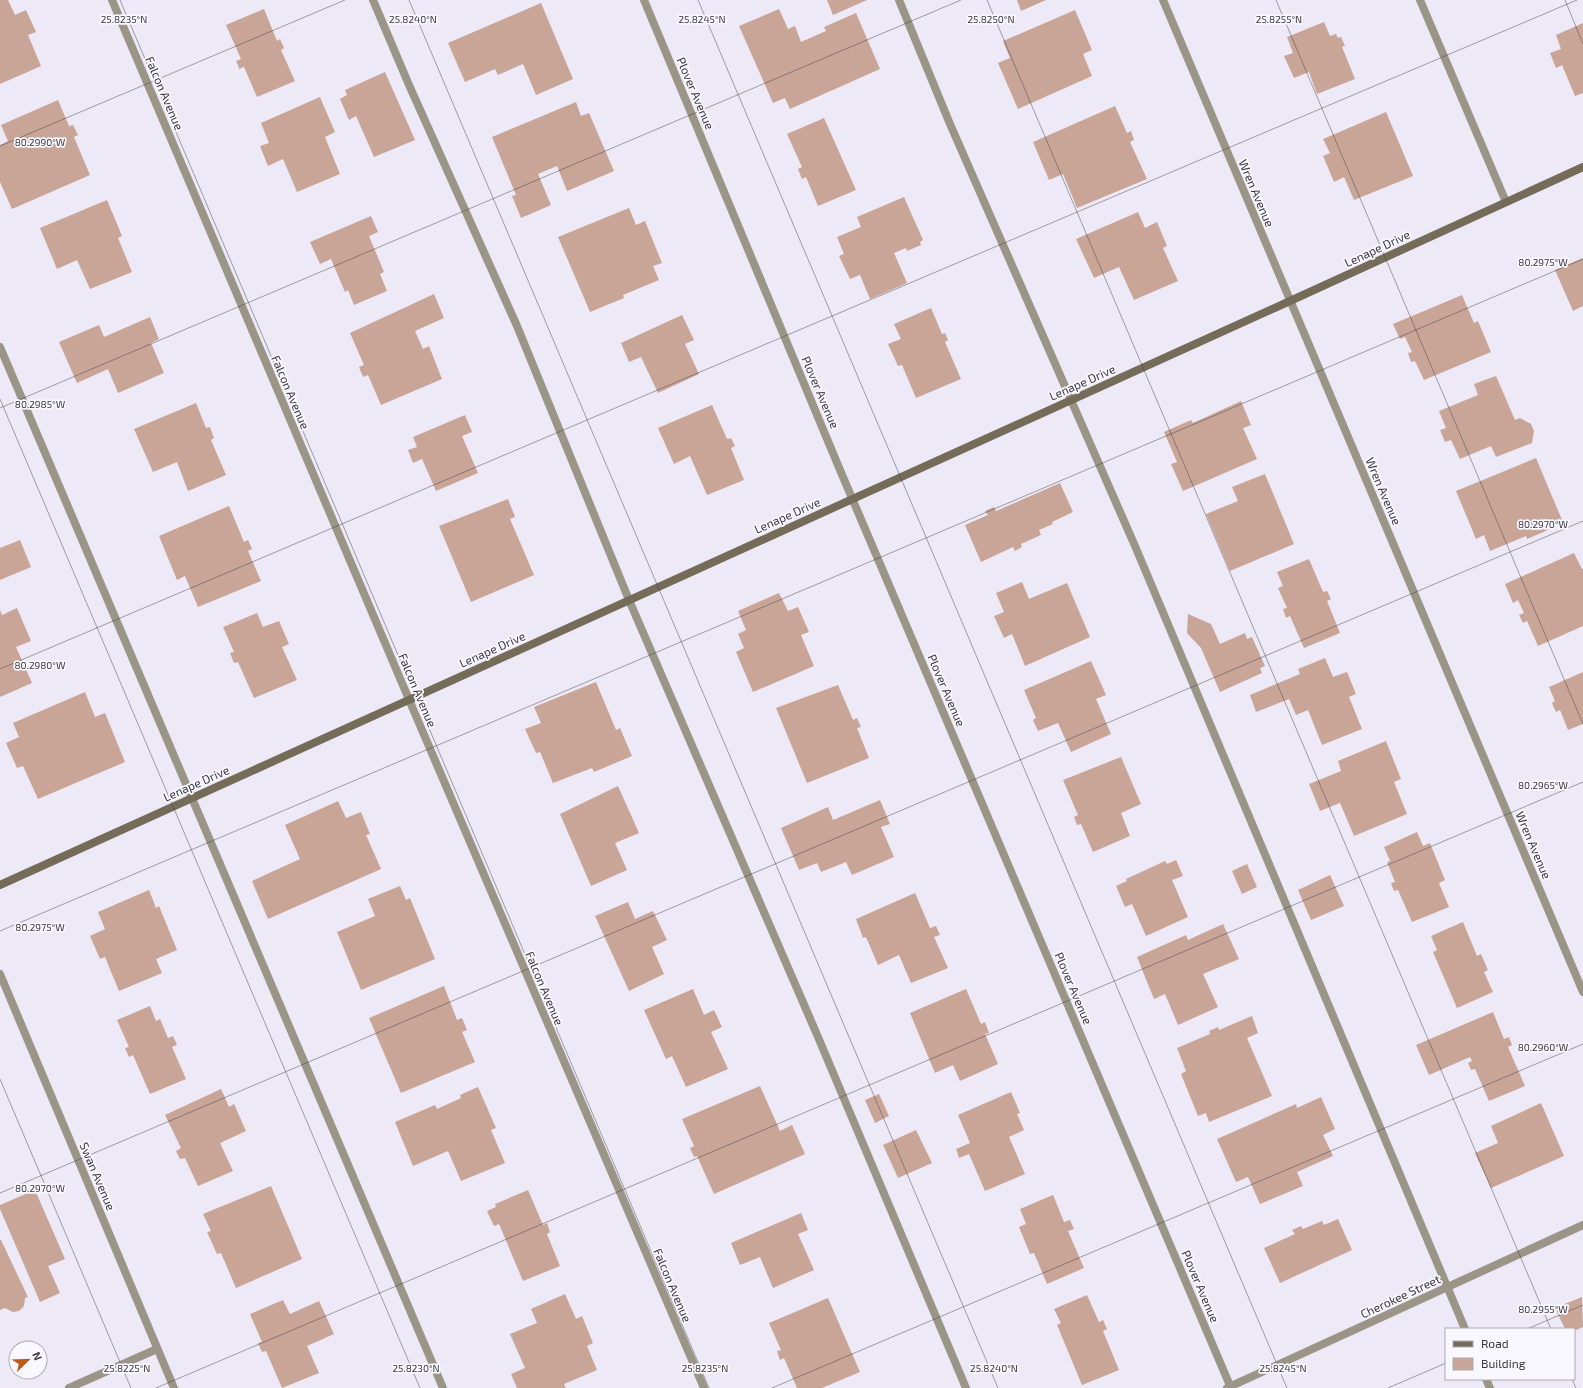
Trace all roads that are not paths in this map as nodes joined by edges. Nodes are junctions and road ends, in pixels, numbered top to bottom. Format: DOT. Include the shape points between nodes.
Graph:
graph roads {
  1 [pos="112,0"];
  2 [pos="373,0"];
  3 [pos="644,0"];
  4 [pos="899,0"];
  5 [pos="1163,0"];
  6 [pos="1420,0"];
  7 [pos="1583,167"];
  8 [pos="1506,202"];
  9 [pos="1290,301"];
  10 [pos="0,348"];
  11 [pos="1071,400"];
  12 [pos="852,498"];
  13 [pos="629,600"];
  14 [pos="409,700"];
  15 [pos="192,798"];
  16 [pos="0,885"];
  17 [pos="0,974"];
  18 [pos="1583,992"];
  19 [pos="1583,1225"];
  20 [pos="1448,1287"];
  21 [pos="1465,1328"];
  22 [pos="157,1349"];
  23 [pos="1229,1387"];
  24 [pos="69,1388"];
  25 [pos="174,1388"];
  26 [pos="443,1388"];
  27 [pos="704,1388"];
  28 [pos="966,1388"];
  1 -- 14 [label="street, Falcon Avenue"];
  2 -- 13 [label="street" via="517,326"];
  3 -- 12 [label="street, Plover Avenue"];
  4 -- 11 [label="street" via="950,124"];
  5 -- 9 [label="street, Wren Avenue"];
  6 -- 8 [label="street"];
  7 -- 8 [label="street, Lenape Drive"];
  8 -- 9 [label="street, Lenape Drive"];
  9 -- 11 [label="street, Lenape Drive"];
  9 -- 18 [label="street, Wren Avenue"];
  10 -- 15 [label="street"];
  11 -- 12 [label="street, Lenape Drive"];
  11 -- 20 [label="street"];
  12 -- 13 [label="street, Lenape Drive"];
  12 -- 23 [label="street, Plover Avenue"];
  13 -- 14 [label="street, Lenape Drive"];
  13 -- 28 [label="street" via="815,1029"];
  14 -- 15 [label="street, Lenape Drive"];
  14 -- 27 [label="street, Falcon Avenue"];
  15 -- 16 [label="street, Lenape Drive"];
  15 -- 26 [label="street"];
  17 -- 22 [label="street, Swan Avenue"];
  19 -- 20 [label="street, Cherokee Street"];
  20 -- 21 [label="street"];
  20 -- 23 [label="street, Cherokee Street"];
  22 -- 24 [label="street"];
  22 -- 25 [label="street, Swan Avenue"];
}
